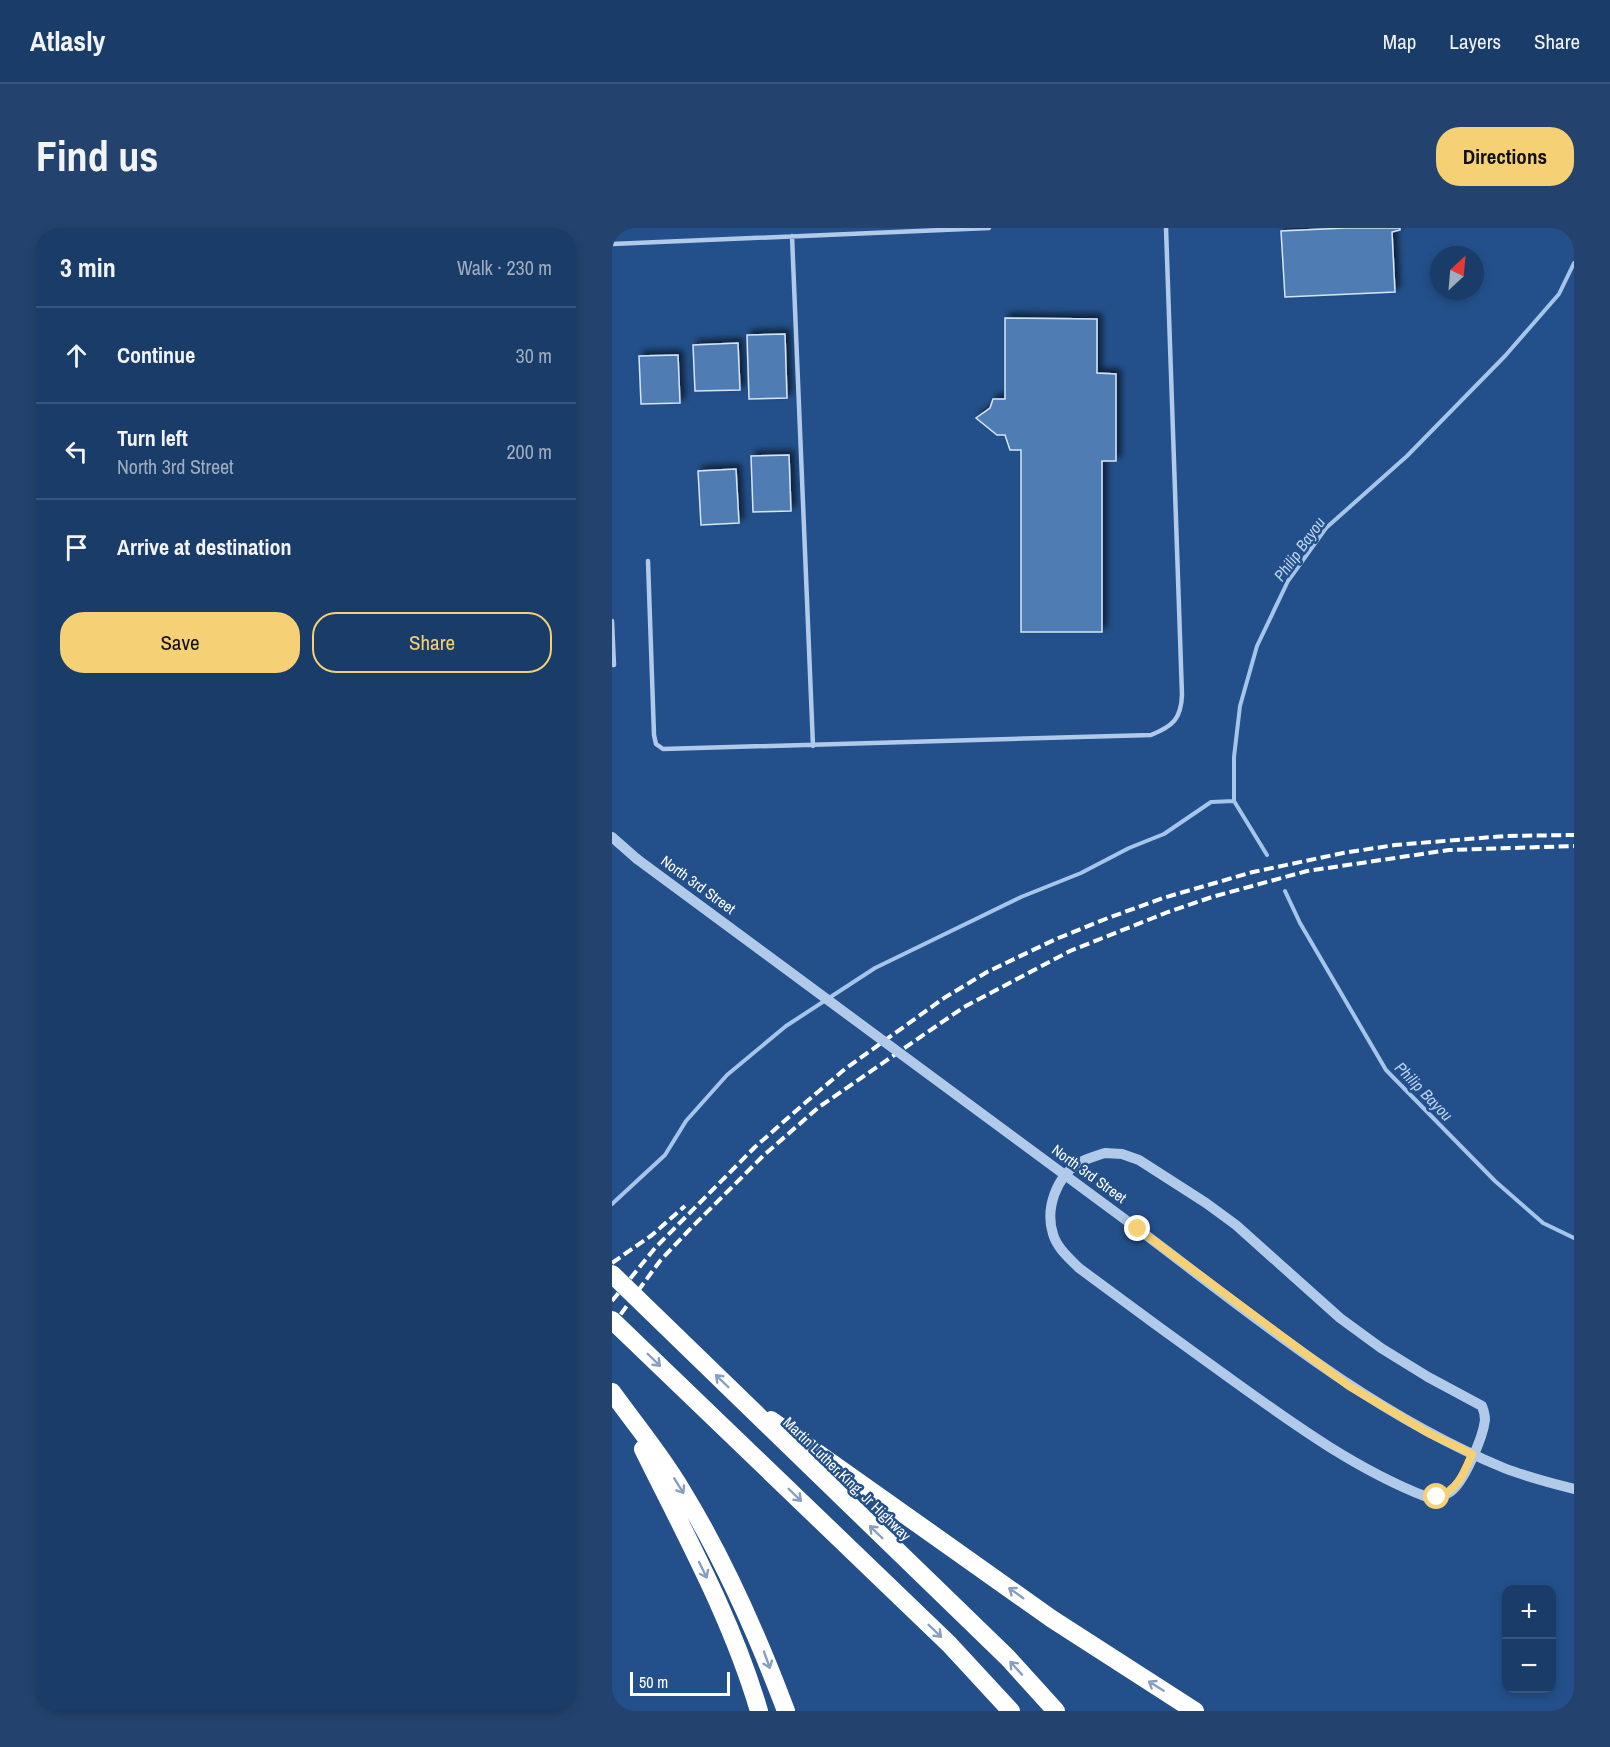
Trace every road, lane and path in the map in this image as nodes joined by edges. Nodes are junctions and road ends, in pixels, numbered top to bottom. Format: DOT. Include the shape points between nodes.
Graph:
graph roads {
  1 [pos="988,228"];
  2 [pos="1166,228"];
  3 [pos="792,236"];
  4 [pos="612,244"];
  5 [pos="648,561"];
  6 [pos="612,621"];
  7 [pos="612,665"];
  8 [pos="813,746"];
  9 [pos="612,837"];
  10 [pos="612,1274"];
  11 [pos="612,1320"];
  12 [pos="616,1398"];
  13 [pos="740,1399"];
  14 [pos="1472,1454"];
  15 [pos="1574,1489"];
  16 [pos="759,1711"];
  17 [pos="786,1711"];
  18 [pos="1011,1711"];
  19 [pos="1056,1711"];
  20 [pos="1195,1711"];
  1 -- 3 [label="lane"];
  2 -- 8 [label="lane" via="1182,695 1177,719 1151,735"];
  3 -- 4 [label="lane"];
  3 -- 8 [label="lane"];
  5 -- 8 [label="lane" via="656,744 674,750"];
  6 -- 7 [label="lane"];
  9 -- 14 [label="street, North 3rd Street, bridge" via="1349,1386"];
  13 -- 10 [label="highway, Martin Luther King, Jr Highway, one-way, bridge"];
  11 -- 18 [label="highway, one-way, bridge" via="949,1644"];
  12 -- 16 [label="highway, one-way" via="719,1604"];
  12 -- 17 [label="highway, one-way" via="680,1488 721,1560 762,1645"];
  19 -- 13 [label="highway, Martin Luther King, Jr Highway, one-way, bridge" via="1008,1658"];
  20 -- 13 [label="highway, one-way, bridge" via="1052,1619"];
  14 -- 14 [label="street" via="1486,1416 1482,1406 1381,1348 1236,1225 1157,1170 1122,1154 1106,1153 1078,1163 1058,1186 1049,1217 1053,1236 1079,1268 1310,1435 1352,1461 1427,1497 1449,1494 1463,1476"];
  14 -- 15 [label="street, North 3rd Street"];
}
